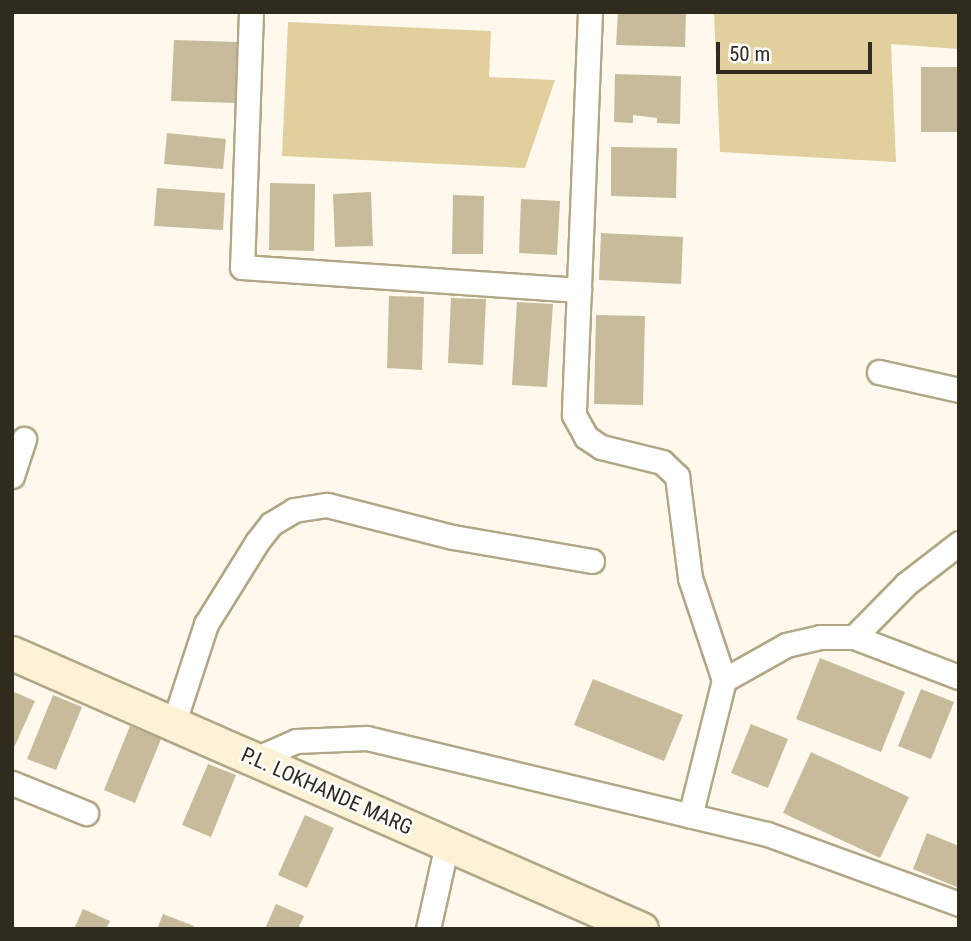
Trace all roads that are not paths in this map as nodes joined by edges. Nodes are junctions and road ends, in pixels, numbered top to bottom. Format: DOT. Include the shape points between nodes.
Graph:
graph roads {
  1 [pos="251,12"];
  2 [pos="590,12"];
  3 [pos="579,290"];
  4 [pos="879,372"];
  5 [pos="959,390"];
  6 [pos="24,439"];
  7 [pos="12,476"];
  8 [pos="959,543"];
  9 [pos="592,561"];
  10 [pos="854,637"];
  11 [pos="13,655"];
  12 [pos="959,677"];
  13 [pos="724,680"];
  14 [pos="174,722"];
  15 [pos="255,759"];
  16 [pos="12,783"];
  17 [pos="86,813"];
  18 [pos="691,816"];
  19 [pos="447,844"];
  20 [pos="959,904"];
  21 [pos="605,922"];
  22 [pos="428,929"];
  23 [pos="641,929"];
  1 -- 3 [label="street" via="242,267"];
  2 -- 3 [label="street"];
  3 -- 13 [label="street" via="574,415 586,437 601,447 662,462 677,476 691,578"];
  4 -- 5 [label="street"];
  6 -- 7 [label="street"];
  8 -- 10 [label="street" via="906,584"];
  9 -- 14 [label="street" via="453,537 327,505 294,510 271,524 257,542 206,624"];
  10 -- 12 [label="street"];
  10 -- 13 [label="street" via="820,636 786,645"];
  11 -- 14 [label="main road, P.L. LOKHANDE MARG"];
  13 -- 18 [label="street"];
  14 -- 15 [label="main road, P.L. LOKHANDE MARG"];
  15 -- 18 [label="street" via="296,741 367,738"];
  15 -- 19 [label="main road, P.L. LOKHANDE MARG"];
  16 -- 17 [label="street"];
  18 -- 20 [label="street" via="767,834"];
  19 -- 21 [label="main road, P.L. LOKHANDE MARG"];
  19 -- 22 [label="street"];
  21 -- 23 [label="main road, P.L. LOKHANDE MARG"];
}
